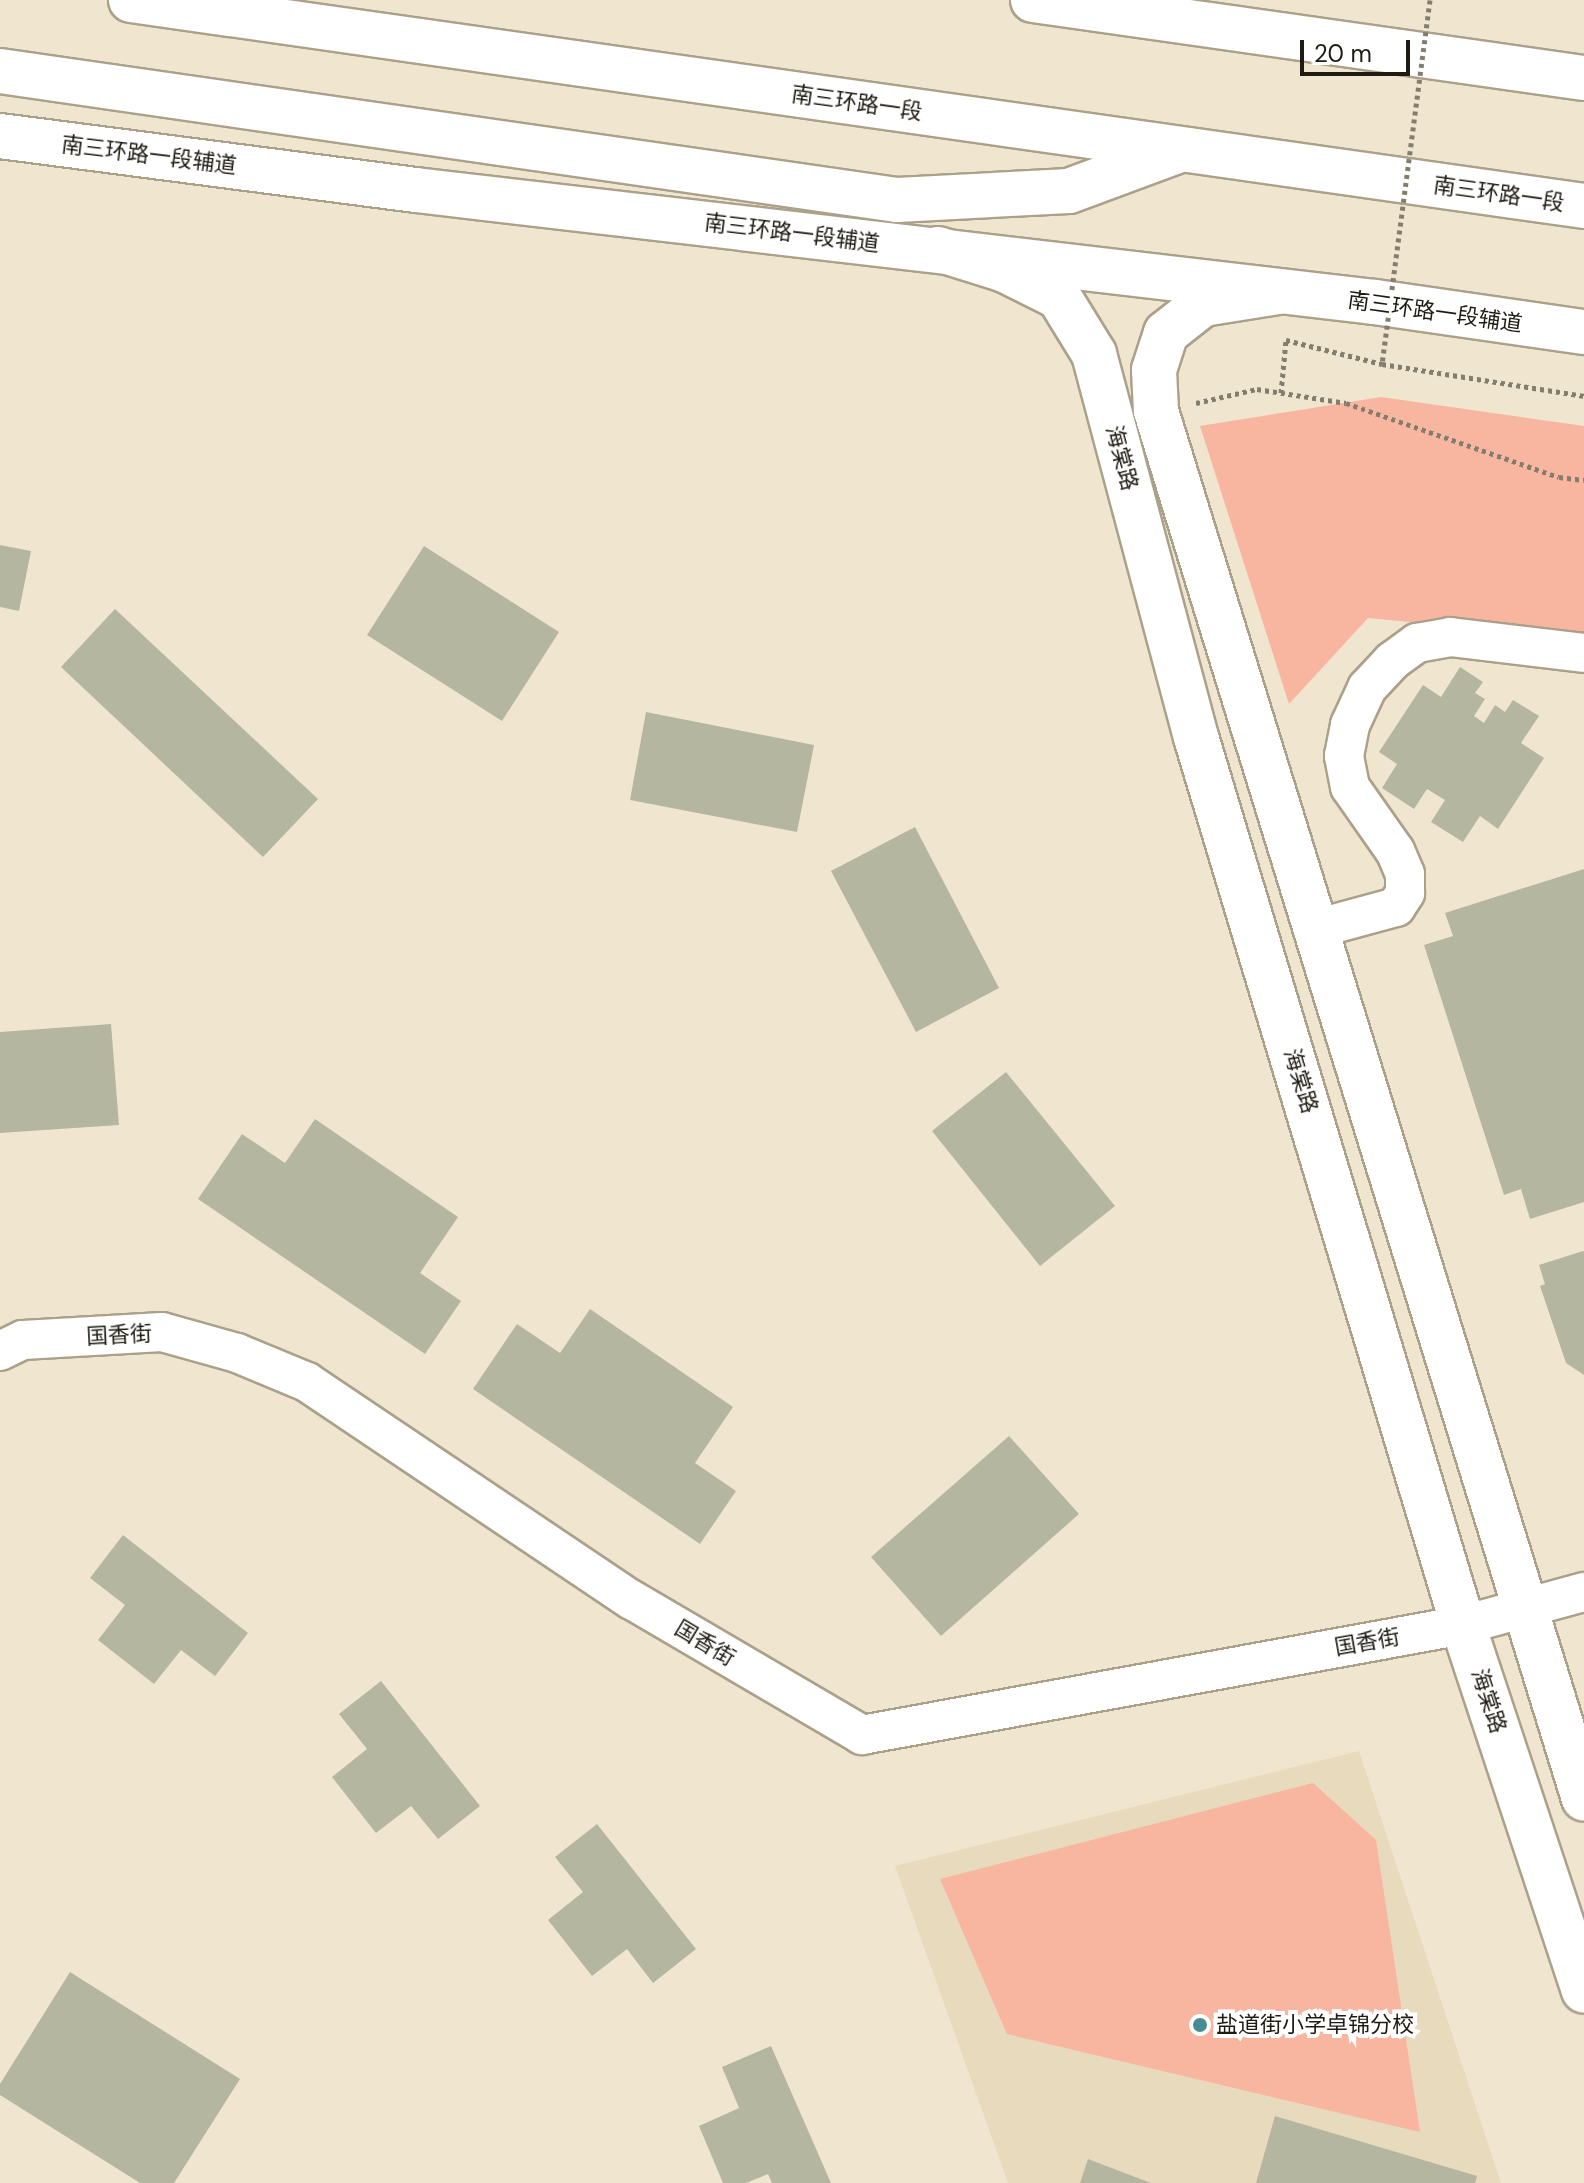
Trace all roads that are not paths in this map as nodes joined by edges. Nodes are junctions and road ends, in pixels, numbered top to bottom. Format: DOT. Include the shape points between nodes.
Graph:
graph roads {
  1 [pos="131,0"];
  2 [pos="1033,0"];
  3 [pos="0,71"];
  4 [pos="1584,78"];
  5 [pos="0,136"];
  6 [pos="1183,149"];
  7 [pos="1584,206"];
  8 [pos="938,249"];
  9 [pos="1278,292"];
  10 [pos="1584,332"];
  11 [pos="1584,653"];
  12 [pos="1315,929"];
  13 [pos="0,1351"];
  14 [pos="1584,1592"];
  15 [pos="1525,1608"];
  16 [pos="1463,1625"];
  17 [pos="1584,1799"];
  18 [pos="1584,1991"];
  1 -- 6 [label="main road, 南三环路一段"];
  2 -- 4 [label="main road"];
  3 -- 6 [label="main road" via="897,200 1069,191"];
  5 -- 8 [label="main road, 南三环路一段辅道"];
  6 -- 7 [label="main road, 南三环路一段"];
  8 -- 9 [label="main road, 南三环路一段辅道"];
  8 -- 16 [label="main road, 海棠路" via="1005,270 1059,297 1094,354 1196,737"];
  9 -- 10 [label="main road, 南三环路一段辅道"];
  9 -- 12 [label="main road, 海棠路" via="1203,304 1166,333 1154,370 1156,411"];
  11 -- 12 [label="street" via="1450,637 1417,643 1392,661 1367,688 1350,725 1344,756 1350,787 1395,851 1405,874 1405,893 1396,907"];
  12 -- 15 [label="main road, 海棠路"];
  13 -- 16 [label="street, 国香街" via="23,1340 162,1332 237,1353 307,1382 632,1600 862,1735"];
  14 -- 15 [label="street, 国香街"];
  15 -- 16 [label="street, 国香街"];
  15 -- 17 [label="main road, 海棠路"];
  16 -- 18 [label="main road, 海棠路"];
}
